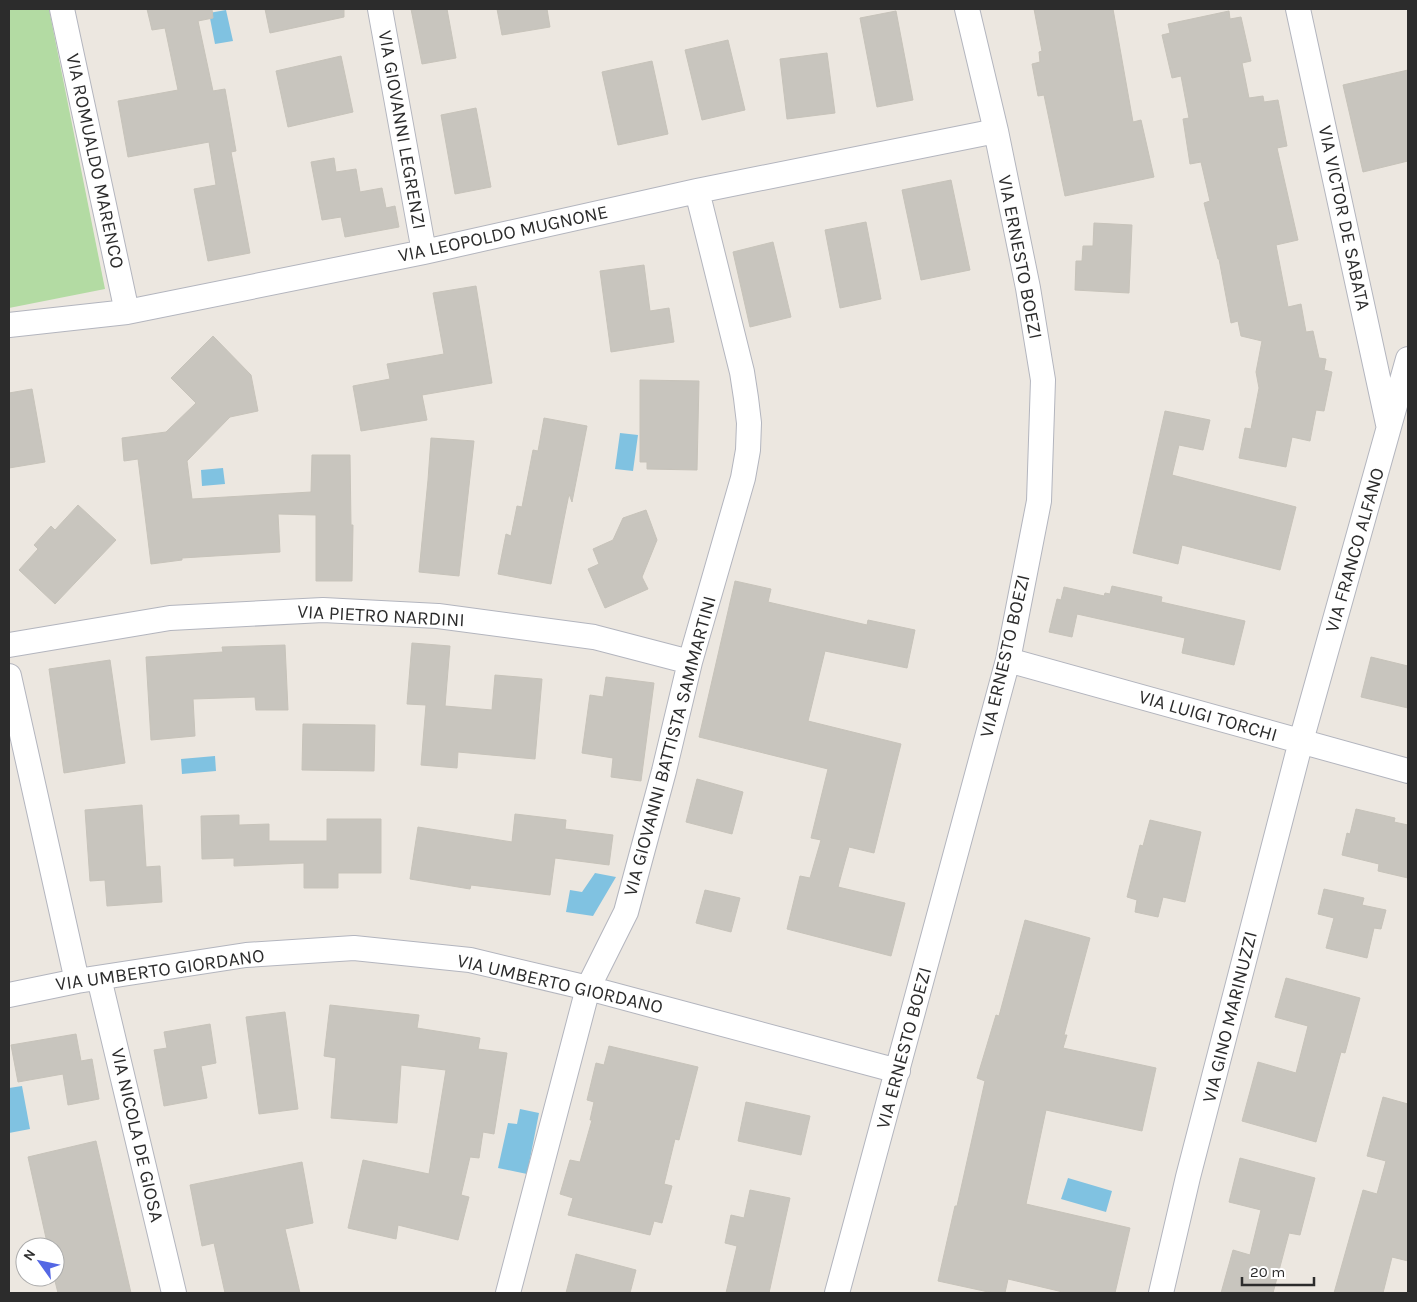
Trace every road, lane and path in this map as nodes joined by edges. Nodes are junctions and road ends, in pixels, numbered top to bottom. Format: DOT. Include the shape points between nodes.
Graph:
graph roads {
  1 [pos="62,9"];
  2 [pos="380,9"];
  3 [pos="967,9"];
  4 [pos="1298,9"];
  5 [pos="996,131"];
  6 [pos="697,191"];
  7 [pos="424,252"];
  8 [pos="127,312"];
  9 [pos="9,325"];
  10 [pos="1408,359"];
  11 [pos="1389,428"];
  12 [pos="9,645"];
  13 [pos="1008,660"];
  14 [pos="690,662"];
  15 [pos="9,676"];
  16 [pos="1301,741"];
  17 [pos="1408,771"];
  18 [pos="88,979"];
  19 [pos="588,988"];
  20 [pos="9,995"];
  21 [pos="898,1071"];
  22 [pos="174,1293"];
  23 [pos="508,1293"];
  24 [pos="838,1293"];
  25 [pos="1161,1293"];
  1 -- 8 [label="street, VIA ROMUALDO MARENCO"];
  2 -- 7 [label="street, VIA GIOVANNI LEGRENZI"];
  3 -- 5 [label="street, VIA ERNESTO BOEZI"];
  4 -- 11 [label="street, VIA VICTOR DE SABATA"];
  5 -- 6 [label="street, VIA LEOPOLDO MUGNONE"];
  5 -- 13 [label="street, VIA ERNESTO BOEZI" via="1043,380 1039,501"];
  6 -- 7 [label="street, VIA LEOPOLDO MUGNONE"];
  6 -- 14 [label="street, VIA GIOVANNI BATTISTA SAMMARTINI" via="742,372 750,423 743,478"];
  7 -- 8 [label="street, VIA LEOPOLDO MUGNONE"];
  8 -- 9 [label="street, VIA LEOPOLDO MUGNONE"];
  10 -- 11 [label="street, VIA FRANCO ALFANO"];
  11 -- 16 [label="street, VIA FRANCO ALFANO"];
  12 -- 14 [label="street, VIA PIETRO NARDINI" via="170,618 323,610 438,616 594,637"];
  13 -- 16 [label="street, VIA LUIGI TORCHI"];
  13 -- 21 [label="street, VIA ERNESTO BOEZI"];
  14 -- 19 [label="street, VIA GIOVANNI BATTISTA SAMMARTINI" via="626,912"];
  15 -- 18 [label="street, VIA NICOLA DE GIOSA"];
  16 -- 17 [label="street, VIA LUIGI TORCHI"];
  16 -- 25 [label="street, VIA GINO MARINUZZI"];
  18 -- 19 [label="street, VIA UMBERTO GIORDANO" via="246,955 354,948 470,960"];
  18 -- 20 [label="street, VIA UMBERTO GIORDANO"];
  18 -- 22 [label="street, VIA NICOLA DE GIOSA"];
  19 -- 21 [label="street, VIA UMBERTO GIORDANO"];
  19 -- 23 [label="street, VIA GIOVANNI BATTISTA SAMMARTINI"];
  21 -- 24 [label="street, VIA ERNESTO BOEZI"];
}
